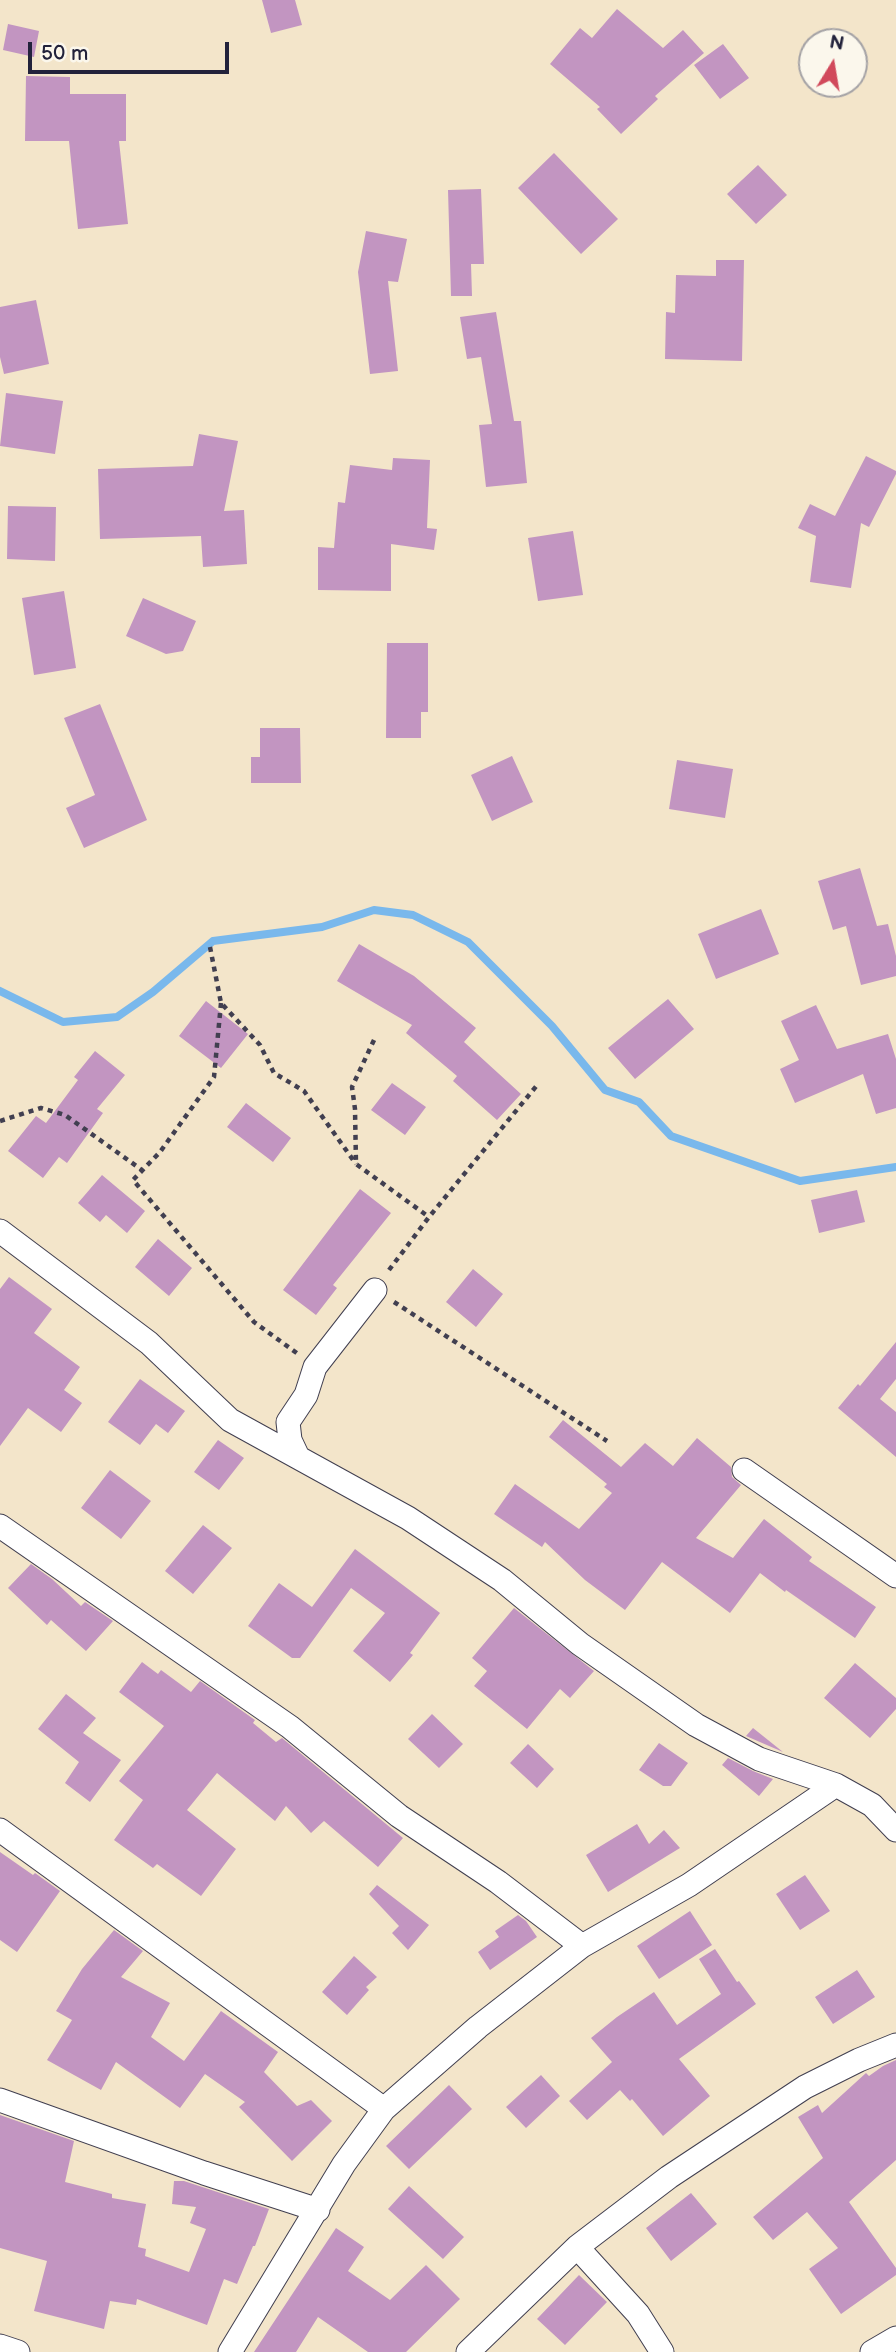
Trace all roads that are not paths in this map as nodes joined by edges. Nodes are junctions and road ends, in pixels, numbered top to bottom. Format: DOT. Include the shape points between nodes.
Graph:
graph roads {
  1 [pos="0,1231"];
  2 [pos="375,1290"];
  3 [pos="298,1457"];
  4 [pos="744,1470"];
  5 [pos="0,1526"];
  6 [pos="896,1577"];
  7 [pos="836,1785"];
  8 [pos="0,1830"];
  9 [pos="896,1830"];
  10 [pos="582,1946"];
  11 [pos="896,2045"];
  12 [pos="0,2101"];
  13 [pos="384,2109"];
  14 [pos="318,2210"];
  15 [pos="578,2247"];
  16 [pos="896,2338"];
  17 [pos="0,2346"];
  18 [pos="18,2352"];
  19 [pos="230,2352"];
  20 [pos="468,2352"];
  21 [pos="662,2352"];
  22 [pos="872,2352"];
  1 -- 3 [label="street" via="149,1343 230,1420"];
  2 -- 3 [label="street" via="315,1367 306,1395 288,1422"];
  3 -- 7 [label="street" via="408,1518 502,1580 580,1644 696,1725 759,1759"];
  4 -- 6 [label="street"];
  5 -- 10 [label="street" via="290,1727 399,1816 498,1882"];
  7 -- 9 [label="street" via="872,1805"];
  7 -- 10 [label="street" via="689,1885"];
  8 -- 13 [label="street"];
  10 -- 13 [label="street" via="478,2027"];
  11 -- 15 [label="street" via="805,2087 748,2123"];
  12 -- 14 [label="street"];
  13 -- 14 [label="street"];
  14 -- 19 [label="street"];
  15 -- 20 [label="street"];
  15 -- 21 [label="street" via="638,2314"];
  16 -- 22 [label="street"];
  17 -- 18 [label="street"];
}
